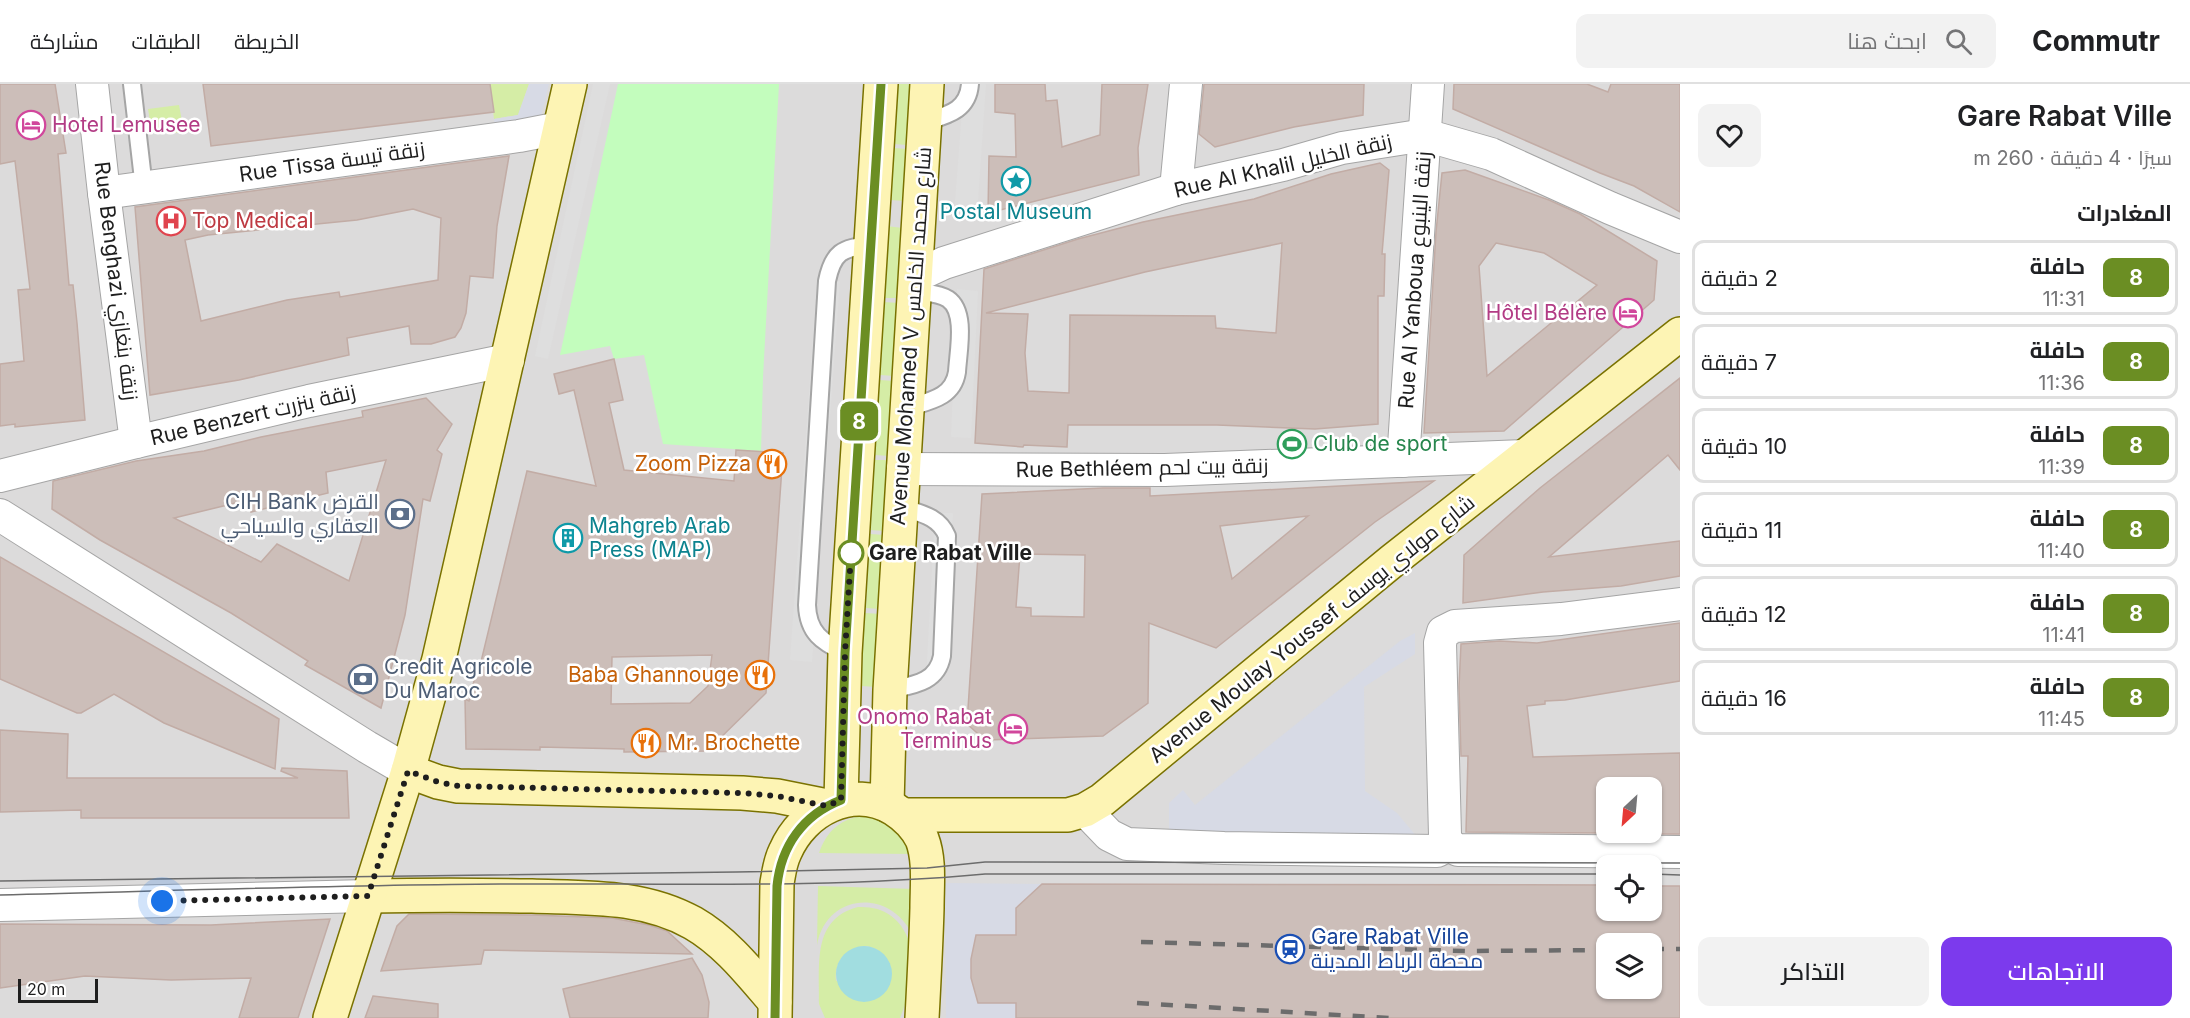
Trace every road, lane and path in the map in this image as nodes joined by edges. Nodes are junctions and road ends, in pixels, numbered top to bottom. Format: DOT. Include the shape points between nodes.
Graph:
graph roads {
  1 [pos="92,84"];
  2 [pos="132,84"];
  3 [pos="570,84"];
  4 [pos="881,84"];
  5 [pos="927,84"];
  6 [pos="970,84"];
  7 [pos="1186,84"];
  8 [pos="1428,84"];
  9 [pos="925,122"];
  10 [pos="560,128"];
  11 [pos="1425,135"];
  12 [pos="144,189"];
  13 [pos="1176,189"];
  14 [pos="104,193"];
  15 [pos="1680,237"];
  16 [pos="915,284"];
  17 [pos="1680,334"];
  18 [pos="508,360"];
  19 [pos="907,408"];
  20 [pos="136,442"];
  21 [pos="1524,456"];
  22 [pos="1403,461"];
  23 [pos="903,469"];
  24 [pos="0,476"];
  25 [pos="901,507"];
  26 [pos="0,515"];
  27 [pos="1680,604"];
  28 [pos="890,690"];
  29 [pos="408,771"];
  30 [pos="834,803"];
  31 [pos="895,810"];
  32 [pos="1085,810"];
  33 [pos="1448,845"];
  34 [pos="1680,852"];
  35 [pos="368,896"];
  36 [pos="0,905"];
  37 [pos="775,1010"];
  38 [pos="330,1018"];
  39 [pos="922,1018"];
  1 -- 14 [label="street, Rue Benghazi زنقة بنغازي"];
  2 -- 12 [label="lane"];
  3 -- 10 [label="main road"];
  4 -- 30 [label="main road"];
  5 -- 9 [label="main road, Avenue Mohamed V شارع محمد الخامس"];
  6 -- 9 [label="lane" via="969,96 959,109"];
  7 -- 13 [label="street"];
  8 -- 11 [label="street, Rue Al Yanboua زنقة الينبوع"];
  9 -- 16 [label="main road, Avenue Mohamed V شارع محمد الخامس"];
  10 -- 12 [label="street, Rue Tissa زنقة تيسة"];
  10 -- 18 [label="main road"];
  11 -- 13 [label="street, Rue Al Khalil زنقة الخليل" via="1342,147"];
  11 -- 15 [label="street, Rue Al Khalil زنقة الخليل" via="1491,154"];
  11 -- 22 [label="street, Rue Al Yanboua زنقة الينبوع"];
  12 -- 14 [label="street, Rue Tissa زنقة تيسة"];
  13 -- 16 [label="street, Rue Al Khalil زنقة الخليل" via="944,263"];
  14 -- 20 [label="street, Rue Benghazi زنقة بنغازي"];
  16 -- 19 [label="main road, Avenue Mohamed V شارع محمد الخامس"];
  16 -- 19 [label="lane" via="956,308 960,319 957,372 946,394"];
  17 -- 21 [label="main road, Avenue Moulay Youssef شارع مولاي يوسف"];
  18 -- 20 [label="street, Rue Benzert زنقة بنزرت"];
  18 -- 29 [label="main road"];
  19 -- 23 [label="main road, Avenue Mohamed V شارع محمد الخامس"];
  20 -- 24 [label="street, Rue Benzert زنقة بنزرت"];
  21 -- 22 [label="street, Rue Bethléem زنقة بيت لحم"];
  21 -- 32 [label="main road, Avenue Moulay Youssef شارع مولاي يوسف" via="1140,770"];
  22 -- 23 [label="street, Rue Bethléem زنقة بيت لحم" via="1165,470"];
  23 -- 25 [label="main road, Avenue Mohamed V شارع محمد الخامس"];
  25 -- 28 [label="main road, Avenue Mohamed V شارع محمد الخامس"];
  25 -- 28 [label="lane" via="934,520 947,536 942,656 930,679"];
  26 -- 29 [label="street"];
  27 -- 33 [label="street" via="1561,620 1455,626 1443,632 1440,643"];
  28 -- 31 [label="main road, Avenue Mohamed V شارع محمد الخامس"];
  29 -- 30 [label="main road, Avenue Moulay Youssef شارع مولاي يوسف" via="458,786 742,793"];
  29 -- 35 [label="main road"];
  30 -- 31 [label="main road, Avenue Moulay Youssef شارع مولاي يوسف" via="864,800"];
  30 -- 37 [label="main road" via="804,823 779,866"];
  31 -- 32 [label="main road, Avenue Moulay Youssef شارع مولاي يوسف" via="1068,815"];
  31 -- 39 [label="main road" via="921,838 927,868"];
  32 -- 33 [label="street" via="1109,835 1127,844 1437,851"];
  33 -- 34 [label="street" via="1458,850"];
  35 -- 36 [label="street"];
  35 -- 37 [label="main road" via="596,898 662,909 691,922 720,942"];
  35 -- 38 [label="main road"];
}
